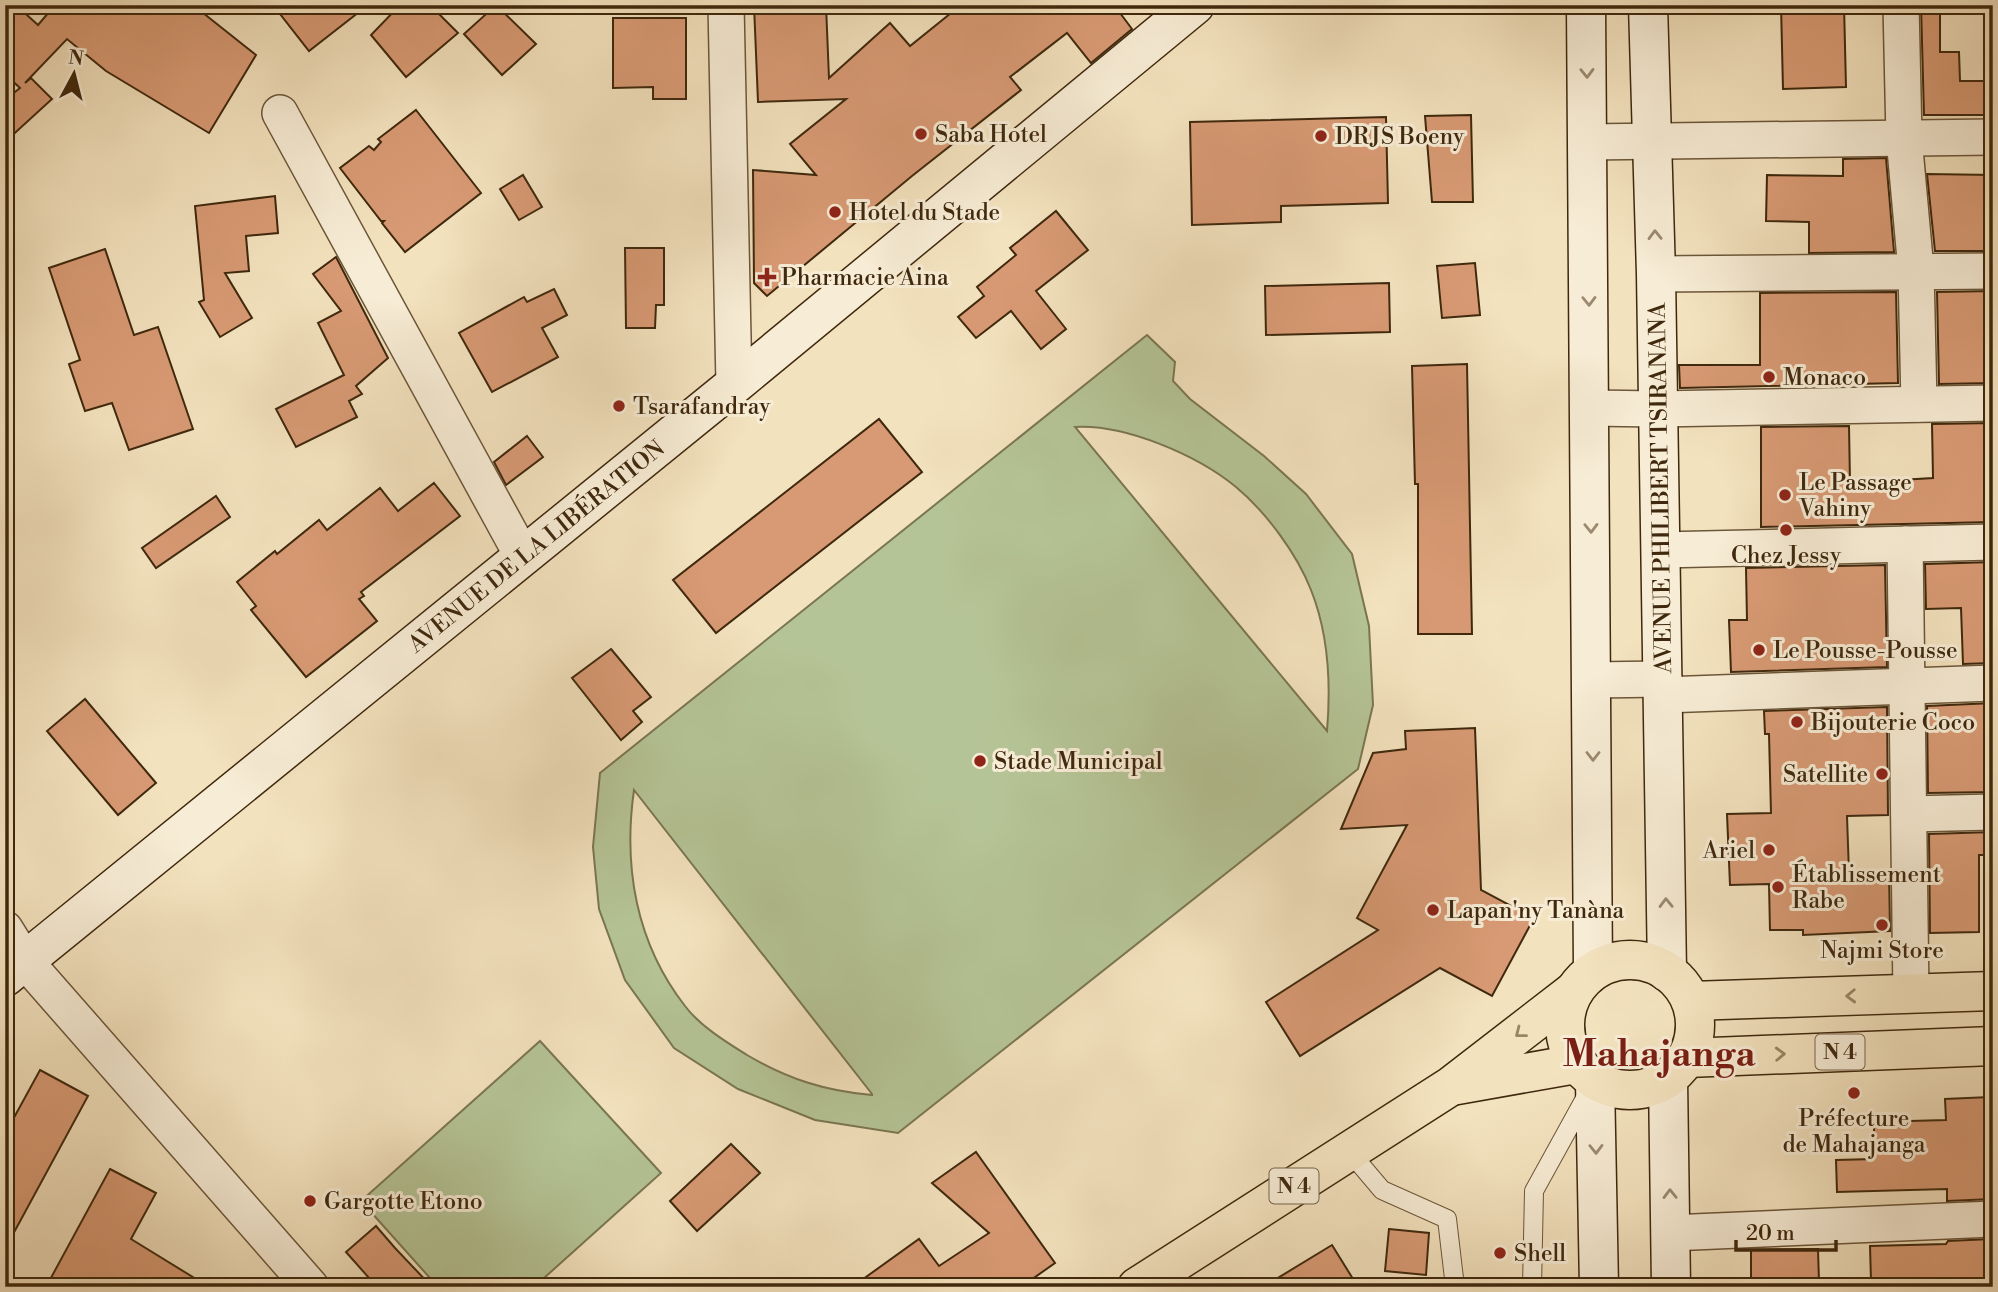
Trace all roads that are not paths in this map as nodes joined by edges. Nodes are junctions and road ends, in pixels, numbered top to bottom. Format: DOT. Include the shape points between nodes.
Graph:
graph roads {
  1 [pos="726,5"];
  2 [pos="1195,5"];
  3 [pos="1586,5"];
  4 [pos="1648,5"];
  5 [pos="1901,5"];
  6 [pos="280,113"];
  7 [pos="1993,136"];
  8 [pos="1905,138"];
  9 [pos="1653,140"];
  10 [pos="1587,142"];
  11 [pos="1916,271"];
  12 [pos="1993,271"];
  13 [pos="1656,274"];
  14 [pos="734,385"];
  15 [pos="1993,403"];
  16 [pos="1919,404"];
  17 [pos="1590,408"];
  18 [pos="1658,409"];
  19 [pos="1993,542"];
  20 [pos="1905,544"];
  21 [pos="1661,550"];
  22 [pos="523,557"];
  23 [pos="1592,680"];
  24 [pos="1993,683"];
  25 [pos="1907,686"];
  26 [pos="1664,687"];
  27 [pos="1993,812"];
  28 [pos="1909,814"];
  29 [pos="5,929"];
  30 [pos="15,969"];
  31 [pos="1667,972"];
  32 [pos="1583,981"];
  33 [pos="1993,991"];
  34 [pos="1911,994"];
  35 [pos="1691,1001"];
  36 [pos="1993,1046"];
  37 [pos="1677,1068"];
  38 [pos="1586,1072"];
  39 [pos="1451,1086"];
  40 [pos="1349,1151"];
  41 [pos="1993,1219"];
  42 [pos="1670,1233"];
  43 [pos="1171,1276"];
  44 [pos="311,1287"];
  45 [pos="1137,1287"];
  46 [pos="1455,1287"];
  47 [pos="1532,1287"];
  48 [pos="1599,1287"];
  49 [pos="1671,1287"];
  1 -- 14 [label="street"];
  2 -- 14 [label="main road, AVENUE DE LA LIBÉRATION"];
  3 -- 10 [label="main road, one-way"];
  4 -- 9 [label="main road, AVENUE PHILIBERT TSIRANANA"];
  5 -- 8 [label="street"];
  6 -- 22 [label="street"];
  7 -- 8 [label="street"];
  8 -- 9 [label="street"];
  8 -- 11 [label="street"];
  9 -- 10 [label="street"];
  13 -- 9 [label="main road, AVENUE PHILIBERT TSIRANANA, one-way"];
  10 -- 17 [label="main road, one-way"];
  11 -- 12 [label="street"];
  11 -- 13 [label="street"];
  11 -- 16 [label="street"];
  13 -- 18 [label="main road, AVENUE PHILIBERT TSIRANANA"];
  14 -- 22 [label="main road, AVENUE DE LA LIBÉRATION"];
  15 -- 16 [label="street"];
  16 -- 18 [label="street"];
  17 -- 18 [label="street"];
  17 -- 23 [label="main road, one-way"];
  18 -- 21 [label="main road, AVENUE PHILIBERT TSIRANANA"];
  19 -- 20 [label="street"];
  20 -- 21 [label="street"];
  20 -- 25 [label="street"];
  21 -- 26 [label="main road, AVENUE PHILIBERT TSIRANANA"];
  22 -- 30 [label="main road, AVENUE DE LA LIBÉRATION"];
  23 -- 26 [label="street"];
  23 -- 32 [label="main road, one-way"];
  24 -- 25 [label="street"];
  25 -- 26 [label="street"];
  25 -- 28 [label="street"];
  31 -- 26 [label="main road, AVENUE PHILIBERT TSIRANANA, one-way"];
  27 -- 28 [label="street"];
  28 -- 34 [label="street"];
  29 -- 30 [label="street"];
  30 -- 44 [label="street"];
  31 -- 32 [label="main road" via="1643,961 1617,961"];
  31 -- 35 [label="main road"];
  32 -- 38 [label="main road" via="1565,1015 1566,1041"];
  32 -- 39 [label="main road, N 4, one-way"];
  33 -- 34 [label="main road"];
  34 -- 35 [label="main road, one-way"];
  35 -- 37 [label="main road" via="1694,1040"];
  37 -- 36 [label="main road, N 4, one-way"];
  37 -- 38 [label="main road" via="1644,1090 1619,1090"];
  42 -- 37 [label="main road, one-way"];
  38 -- 39 [label="main road, N 4"];
  38 -- 47 [label="lane" via="1534,1191"];
  38 -- 48 [label="main road, one-way"];
  39 -- 40 [label="main road, N 4"];
  40 -- 43 [label="main road, N 4"];
  40 -- 46 [label="lane" via="1382,1190 1447,1219"];
  41 -- 42 [label="street"];
  42 -- 49 [label="main road"];
  43 -- 45 [label="main road, N 4"];
}
